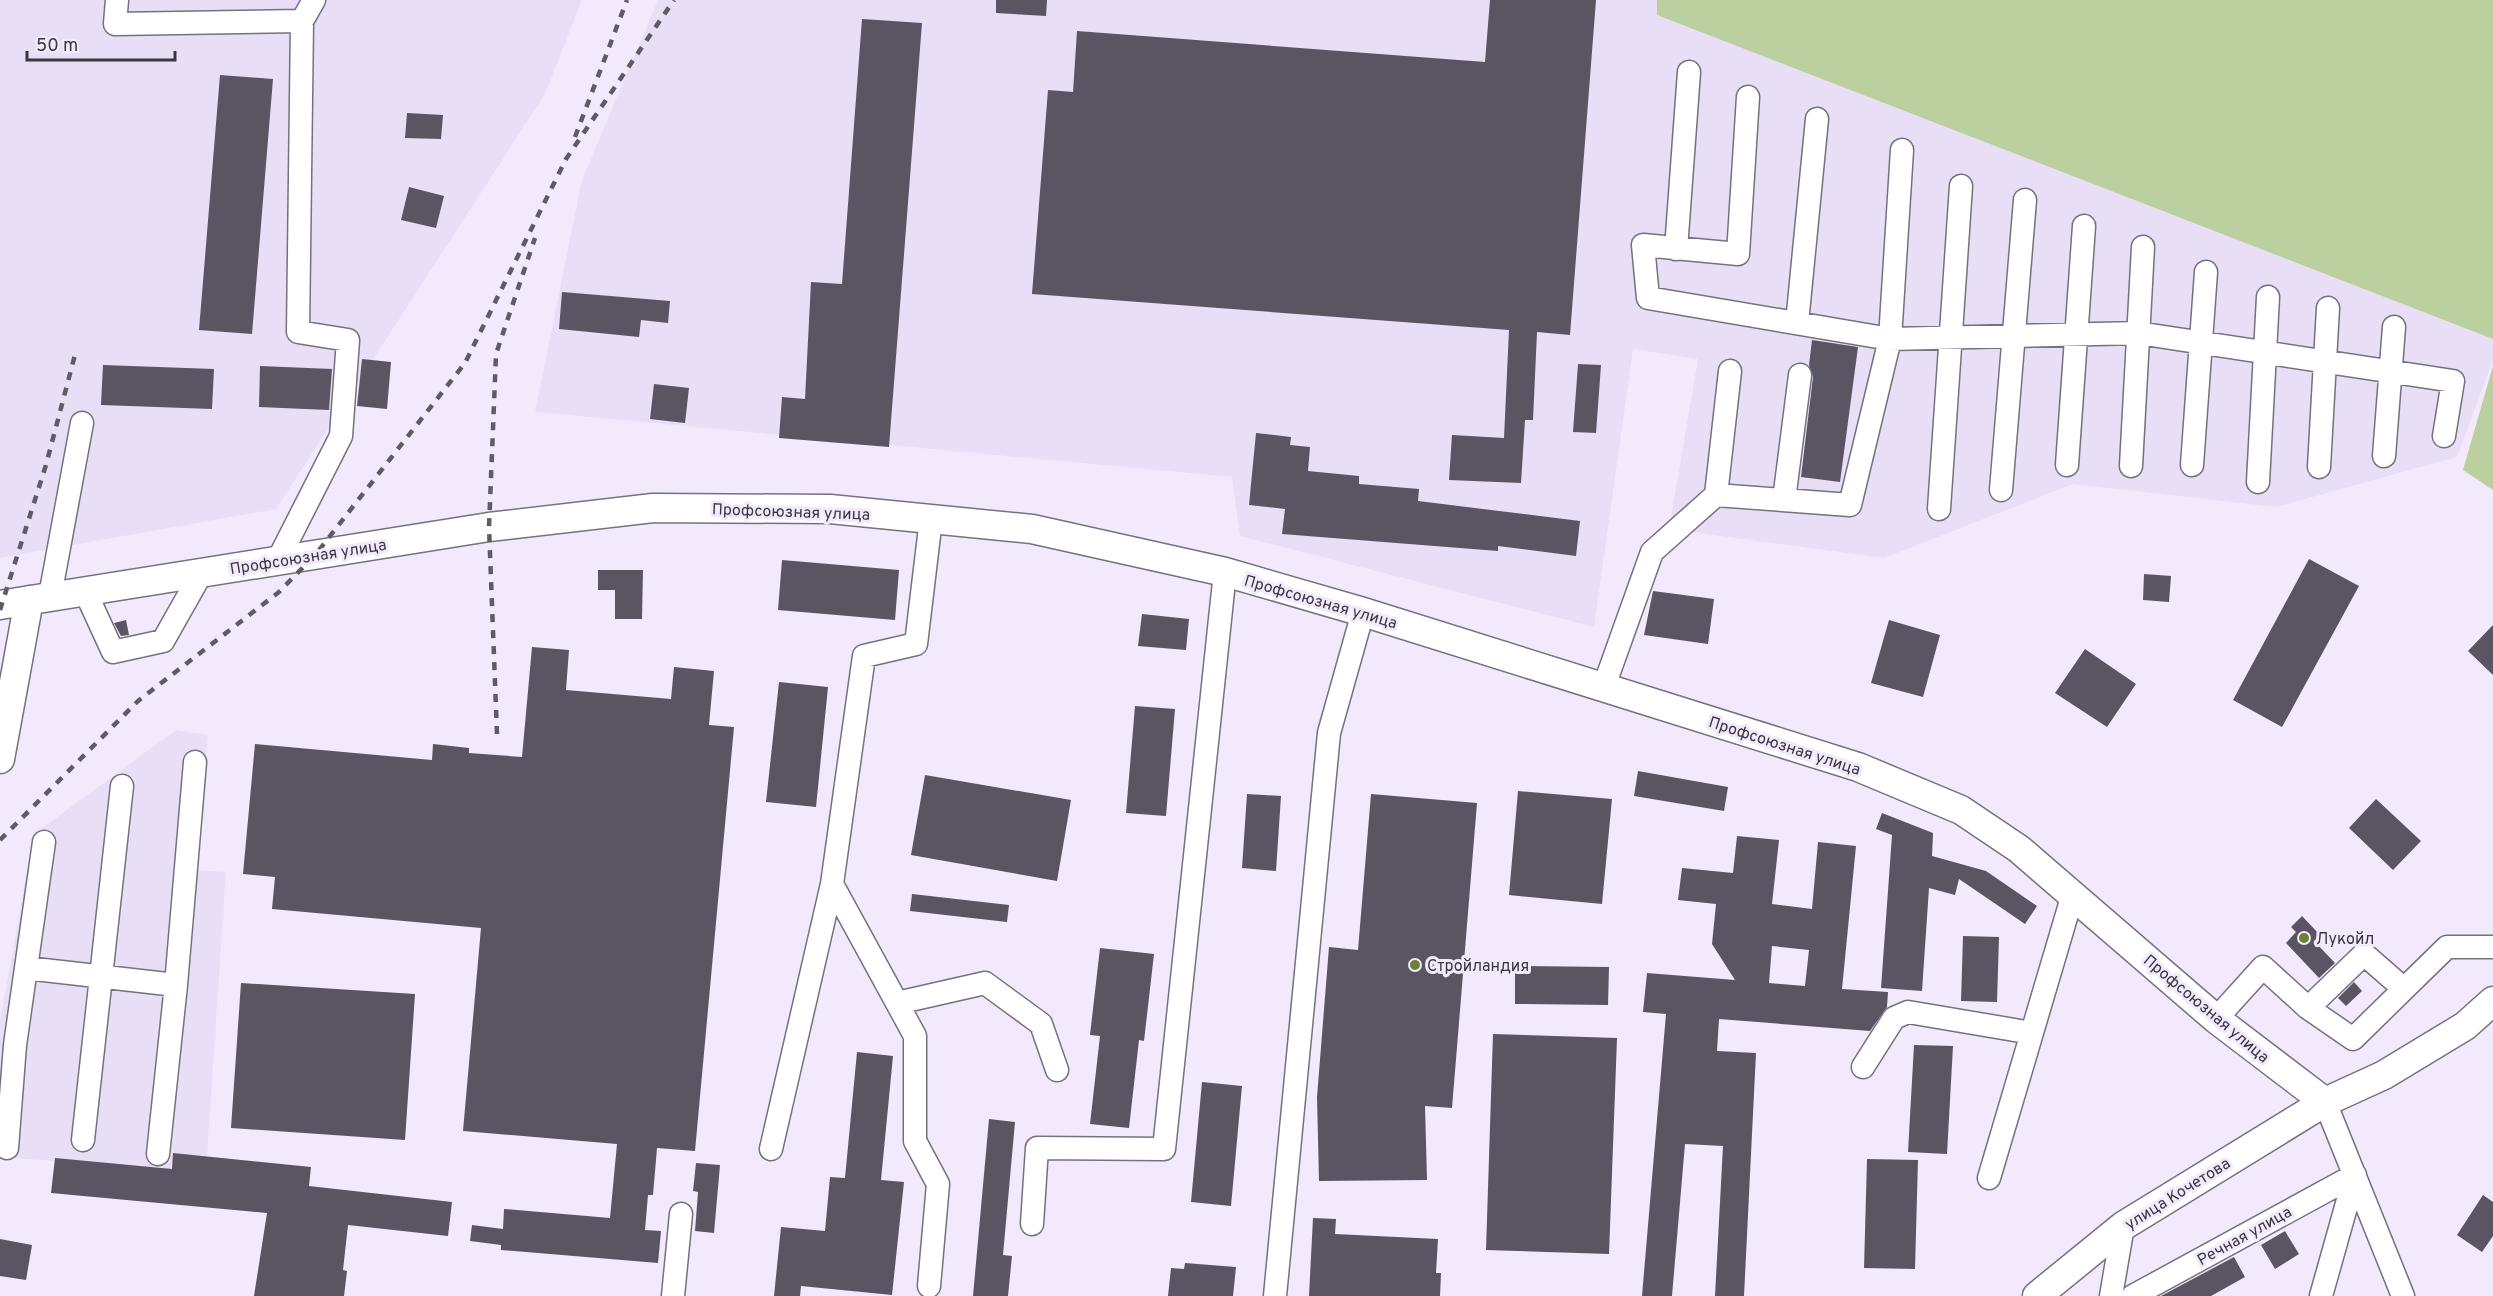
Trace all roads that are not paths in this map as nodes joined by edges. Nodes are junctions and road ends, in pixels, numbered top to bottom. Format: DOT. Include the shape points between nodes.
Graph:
graph roads {
  1 [pos="117,0"];
  2 [pos="314,0"];
  3 [pos="302,21"];
  4 [pos="1689,72"];
  5 [pos="1748,97"];
  6 [pos="1817,119"];
  7 [pos="1902,150"];
  8 [pos="1961,186"];
  9 [pos="2025,200"];
  10 [pos="2084,226"];
  11 [pos="2143,247"];
  12 [pos="1676,249"];
  13 [pos="2206,272"];
  14 [pos="2268,297"];
  15 [pos="2328,308"];
  16 [pos="1797,323"];
  17 [pos="2394,327"];
  18 [pos="2076,333"];
  19 [pos="2138,333"];
  20 [pos="2014,335"];
  21 [pos="1950,337"];
  22 [pos="1890,339"];
  23 [pos="2201,342"];
  24 [pos="2265,352"];
  25 [pos="2325,361"];
  26 [pos="1730,370"];
  27 [pos="2391,371"];
  28 [pos="1800,375"];
  29 [pos="82,423"];
  30 [pos="2444,436"];
  31 [pos="2384,456"];
  32 [pos="2067,465"];
  33 [pos="2192,465"];
  34 [pos="2131,466"];
  35 [pos="2319,467"];
  36 [pos="2258,482"];
  37 [pos="2001,490"];
  38 [pos="1716,495"];
  39 [pos="1784,501"];
  40 [pos="1939,509"];
  41 [pos="931,519"];
  42 [pos="278,560"];
  43 [pos="202,572"];
  44 [pos="1225,572"];
  45 [pos="85,591"];
  46 [pos="40,598"];
  47 [pos="0,605"];
  48 [pos="1363,612"];
  49 [pos="1603,688"];
  50 [pos="0,759"];
  51 [pos="195,762"];
  52 [pos="122,786"];
  53 [pos="44,842"];
  54 [pos="832,884"];
  55 [pos="2073,894"];
  56 [pos="2493,947"];
  57 [pos="26,968"];
  58 [pos="101,976"];
  59 [pos="176,985"];
  60 [pos="2404,989"];
  61 [pos="2493,1001"];
  62 [pos="897,1003"];
  63 [pos="2308,1008"];
  64 [pos="2216,1019"];
  65 [pos="2032,1033"];
  66 [pos="8,1044"];
  67 [pos="1863,1067"];
  68 [pos="1057,1070"];
  69 [pos="2325,1102"];
  70 [pos="83,1140"];
  71 [pos="7,1148"];
  72 [pos="771,1149"];
  73 [pos="158,1154"];
  74 [pos="2355,1174"];
  75 [pos="1989,1178"];
  76 [pos="681,1214"];
  77 [pos="1032,1224"];
  78 [pos="2123,1226"];
  79 [pos="928,1286"];
  80 [pos="673,1296"];
  81 [pos="1275,1296"];
  82 [pos="2037,1296"];
  83 [pos="2111,1296"];
  84 [pos="2133,1296"];
  85 [pos="2321,1296"];
  86 [pos="2403,1296"];
  1 -- 3 [label="street" via="114,24"];
  2 -- 3 [label="street"];
  3 -- 42 [label="street" via="298,332 348,340 340,436"];
  4 -- 12 [label="street"];
  5 -- 12 [label="street" via="1738,254"];
  6 -- 16 [label="street"];
  7 -- 22 [label="street"];
  8 -- 21 [label="street"];
  9 -- 20 [label="street"];
  10 -- 18 [label="street"];
  11 -- 19 [label="street"];
  12 -- 16 [label="street" via="1643,245 1648,298"];
  13 -- 23 [label="street"];
  14 -- 24 [label="street"];
  15 -- 25 [label="street"];
  16 -- 22 [label="street"];
  17 -- 27 [label="street"];
  18 -- 19 [label="street"];
  18 -- 20 [label="street"];
  18 -- 32 [label="street"];
  19 -- 23 [label="street"];
  19 -- 34 [label="street"];
  20 -- 21 [label="street"];
  20 -- 37 [label="street"];
  21 -- 22 [label="street"];
  21 -- 40 [label="street"];
  22 -- 39 [label="street" via="1850,505"];
  23 -- 24 [label="street"];
  23 -- 33 [label="street"];
  24 -- 25 [label="street"];
  24 -- 36 [label="street"];
  25 -- 27 [label="street"];
  25 -- 35 [label="street"];
  26 -- 38 [label="street"];
  27 -- 30 [label="street" via="2453,381"];
  27 -- 31 [label="street"];
  28 -- 39 [label="street"];
  29 -- 46 [label="street"];
  38 -- 39 [label="street"];
  38 -- 49 [label="street" via="1652,552"];
  41 -- 42 [label="main road, Профсоюзная улица" via="830,509 653,508 489,527"];
  41 -- 44 [label="main road, Профсоюзная улица" via="1032,529"];
  41 -- 54 [label="street" via="916,644 864,656"];
  42 -- 43 [label="main road, Профсоюзная улица"];
  43 -- 45 [label="main road, Профсоюзная улица"];
  43 -- 45 [label="street" via="163,641 113,652"];
  44 -- 48 [label="main road, Профсоюзная улица"];
  44 -- 77 [label="street" via="1164,1149 1037,1148"];
  45 -- 46 [label="main road, Профсоюзная улица"];
  46 -- 47 [label="main road, Профсоюзная улица"];
  46 -- 50 [label="main road"];
  48 -- 49 [label="main road, Профсоюзная улица"];
  48 -- 81 [label="street" via="1329,733"];
  49 -- 55 [label="main road, Профсоюзная улица" via="1858,767 1961,810 2019,849"];
  51 -- 59 [label="street"];
  52 -- 58 [label="street"];
  53 -- 57 [label="street"];
  54 -- 62 [label="street"];
  54 -- 72 [label="street"];
  55 -- 64 [label="main road, Профсоюзная улица"];
  55 -- 65 [label="street"];
  56 -- 60 [label="street" via="2447,946"];
  57 -- 58 [label="street"];
  57 -- 66 [label="street"];
  58 -- 59 [label="street"];
  58 -- 70 [label="street"];
  59 -- 73 [label="street"];
  60 -- 63 [label="street" via="2353,1039"];
  60 -- 63 [label="street" via="2364,954"];
  61 -- 69 [label="main road" via="2466,1026 2384,1076"];
  62 -- 68 [label="street" via="985,983 1041,1024"];
  62 -- 79 [label="street" via="915,1036 915,1141 938,1184"];
  63 -- 64 [label="street" via="2264,967"];
  64 -- 69 [label="main road, Профсоюзная улица"];
  65 -- 67 [label="street" via="1908,1012 1894,1018"];
  65 -- 75 [label="street"];
  66 -- 71 [label="street"];
  69 -- 74 [label="street"];
  69 -- 78 [label="main road, улица Кочетова"];
  74 -- 84 [label="street, Речная улица"];
  74 -- 85 [label="street"];
  74 -- 86 [label="street"];
  76 -- 80 [label="street"];
  78 -- 82 [label="main road, улица Кочетова"];
  78 -- 83 [label="street"];
}
